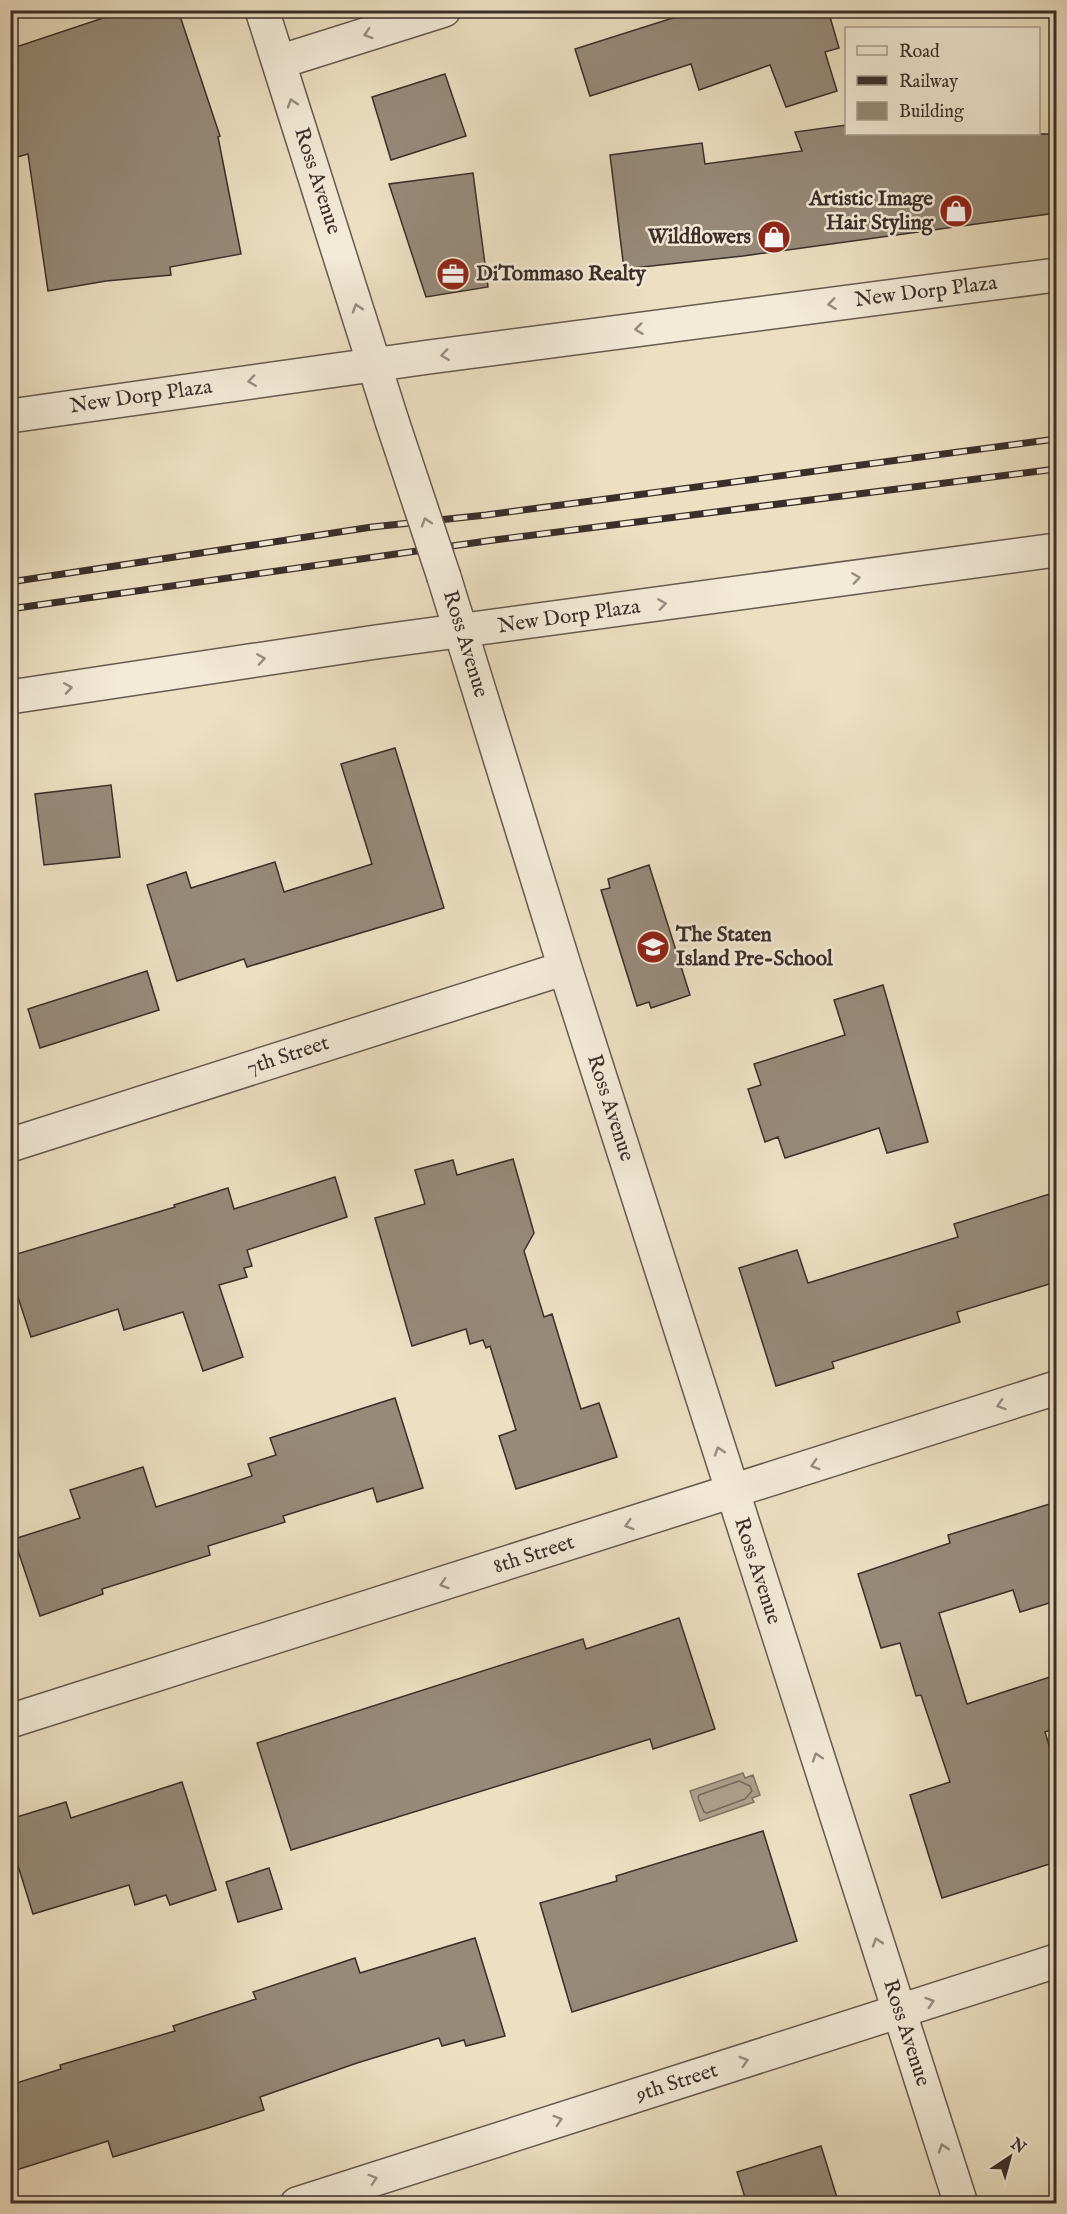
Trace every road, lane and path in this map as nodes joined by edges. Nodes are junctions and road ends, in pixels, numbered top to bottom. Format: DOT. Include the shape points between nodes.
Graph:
graph roads {
  1 [pos="262,10"];
  2 [pos="444,10"];
  3 [pos="279,62"];
  4 [pos="1056,275"];
  5 [pos="375,364"];
  6 [pos="10,416"];
  7 [pos="1056,550"];
  8 [pos="460,632"];
  9 [pos="10,697"];
  10 [pos="565,968"];
  11 [pos="10,1145"];
  12 [pos="1056,1388"];
  13 [pos="732,1492"];
  14 [pos="10,1722"];
  15 [pos="1056,1961"];
  16 [pos="899,2012"];
  17 [pos="297,2204"];
  18 [pos="961,2204"];
  1 -- 3 [label="street, Ross Avenue"];
  2 -- 3 [label="street, one-way"];
  5 -- 3 [label="street, Ross Avenue, one-way"];
  4 -- 5 [label="street, New Dorp Plaza, one-way"];
  5 -- 6 [label="street, New Dorp Plaza, one-way"];
  8 -- 5 [label="street, Ross Avenue, one-way, bridge"];
  8 -- 7 [label="street, New Dorp Plaza, one-way"];
  9 -- 8 [label="street, New Dorp Plaza, one-way"];
  8 -- 10 [label="street, Ross Avenue"];
  10 -- 11 [label="street, 7th Street"];
  13 -- 10 [label="street, Ross Avenue, one-way"];
  12 -- 13 [label="street, 8th Street, one-way"];
  13 -- 14 [label="street, 8th Street, one-way"];
  16 -- 13 [label="street, Ross Avenue, one-way"];
  16 -- 15 [label="street, 9th Street, one-way"];
  17 -- 16 [label="street, 9th Street, one-way"];
  18 -- 16 [label="street, Ross Avenue, one-way"];
}
